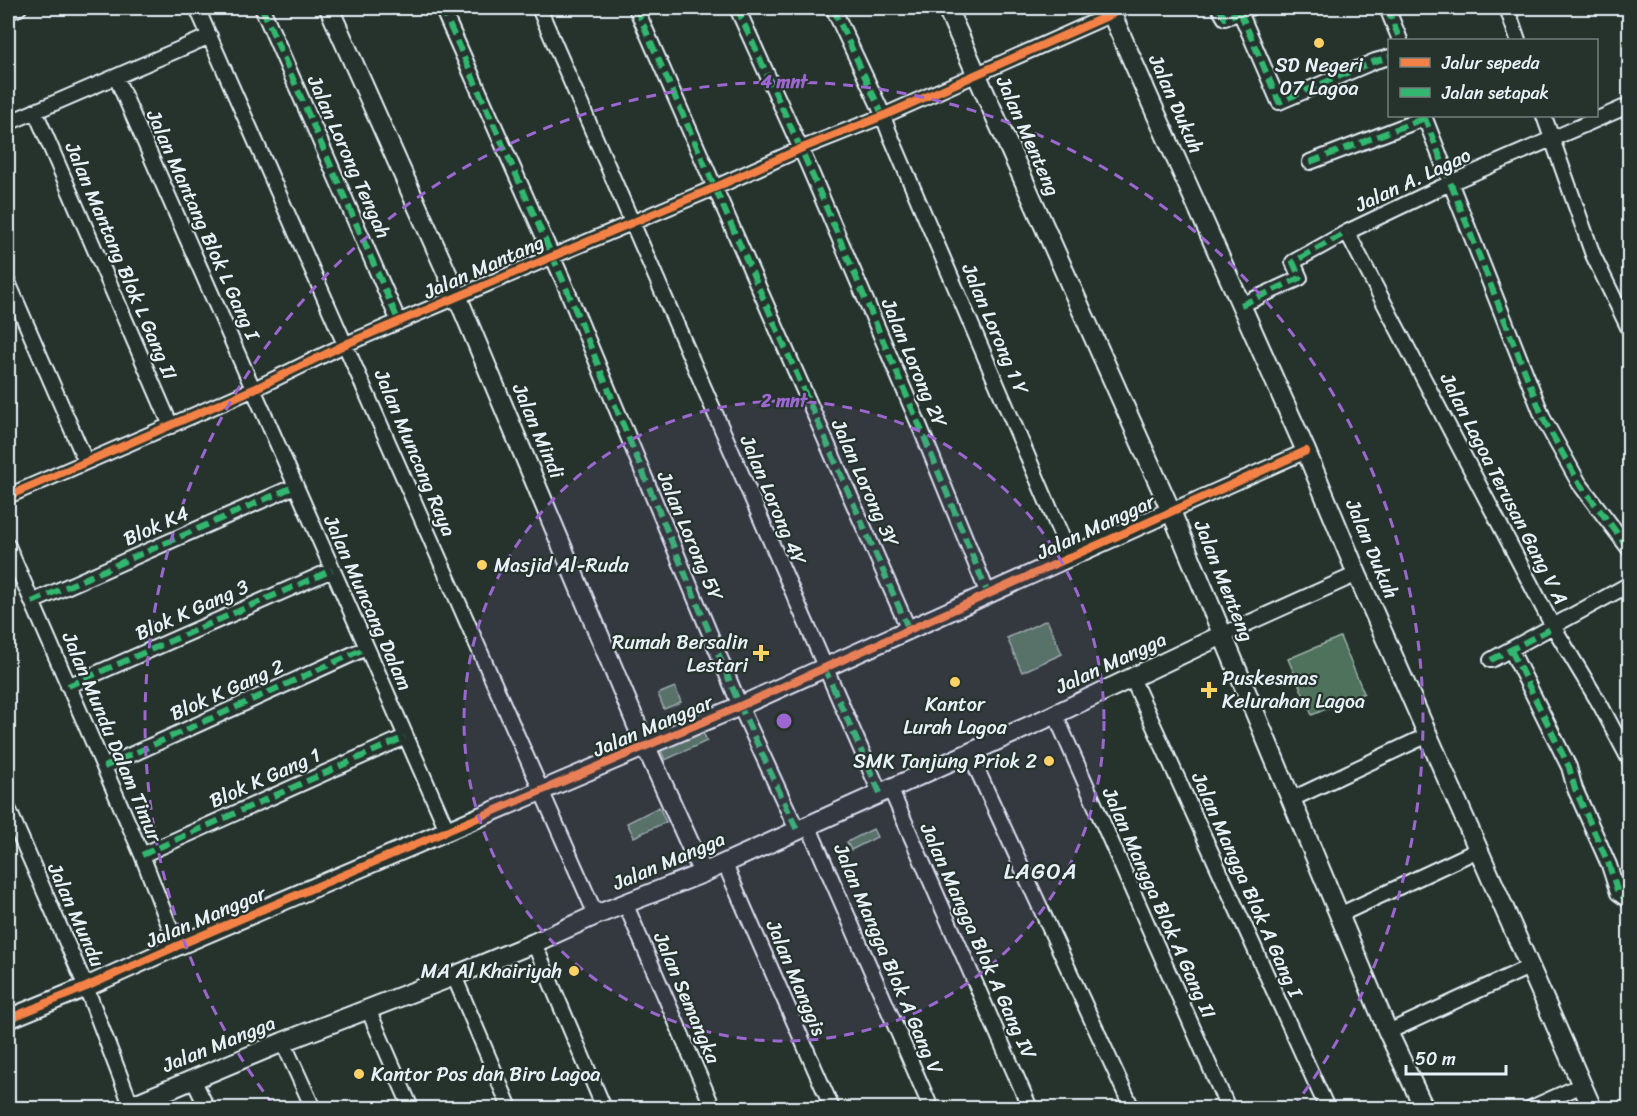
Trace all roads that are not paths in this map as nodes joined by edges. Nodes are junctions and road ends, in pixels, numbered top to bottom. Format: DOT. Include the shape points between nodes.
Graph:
graph roads {
  1 [pos="19,8"];
  2 [pos="197,8"];
  3 [pos="262,8"];
  4 [pos="329,8"];
  5 [pos="442,8"];
  6 [pos="539,8"];
  7 [pos="636,8"];
  8 [pos="737,8"];
  9 [pos="833,8"];
  10 [pos="947,8"];
  11 [pos="1219,8"];
  12 [pos="1387,8"];
  13 [pos="1507,8"];
  14 [pos="1245,10"];
  15 [pos="1111,11"];
  16 [pos="8,12"];
  17 [pos="210,36"];
  18 [pos="1400,39"];
  19 [pos="1518,39"];
  20 [pos="1388,57"];
  21 [pos="976,76"];
  22 [pos="116,77"];
  23 [pos="1629,105"];
  24 [pos="35,111"];
  25 [pos="883,116"];
  26 [pos="1425,117"];
  27 [pos="1544,117"];
  28 [pos="8,123"];
  29 [pos="1552,138"];
  30 [pos="800,149"];
  31 [pos="1310,162"];
  32 [pos="1450,183"];
  33 [pos="714,188"];
  34 [pos="632,222"];
  35 [pos="1347,232"];
  36 [pos="552,255"];
  37 [pos="8,282"];
  38 [pos="458,298"];
  39 [pos="1241,305"];
  40 [pos="399,322"];
  41 [pos="1629,331"];
  42 [pos="346,344"];
  43 [pos="254,389"];
  44 [pos="171,426"];
  45 [pos="1306,451"];
  46 [pos="86,462"];
  47 [pos="295,486"];
  48 [pos="8,496"];
  49 [pos="1171,511"];
  50 [pos="8,546"];
  51 [pos="1629,550"];
  52 [pos="1071,558"];
  53 [pos="332,570"];
  54 [pos="1357,574"];
  55 [pos="1629,584"];
  56 [pos="988,594"];
  57 [pos="32,602"];
  58 [pos="1554,627"];
  59 [pos="909,630"];
  60 [pos="1222,635"];
  61 [pos="366,648"];
  62 [pos="1511,650"];
  63 [pos="1491,660"];
  64 [pos="824,667"];
  65 [pos="1132,678"];
  66 [pos="68,686"];
  67 [pos="740,706"];
  68 [pos="1055,714"];
  69 [pos="1428,735"];
  70 [pos="405,737"];
  71 [pos="646,747"];
  72 [pos="969,752"];
  73 [pos="1629,761"];
  74 [pos="104,767"];
  75 [pos="885,791"];
  76 [pos="541,792"];
  77 [pos="1290,800"];
  78 [pos="8,808"];
  79 [pos="802,828"];
  80 [pos="448,832"];
  81 [pos="1478,850"];
  82 [pos="142,855"];
  83 [pos="724,862"];
  84 [pos="703,873"];
  85 [pos="1629,896"];
  86 [pos="625,903"];
  87 [pos="596,915"];
  88 [pos="1339,915"];
  89 [pos="534,944"];
  90 [pos="177,946"];
  91 [pos="1529,967"];
  92 [pos="454,976"];
  93 [pos="86,987"];
  94 [pos="368,1009"];
  95 [pos="8,1019"];
  96 [pos="1388,1032"];
  97 [pos="283,1042"];
  98 [pos="193,1079"];
  99 [pos="1582,1085"];
  100 [pos="128,1107"];
  101 [pos="207,1108"];
  102 [pos="313,1108"];
  103 [pos="411,1108"];
  104 [pos="510,1108"];
  105 [pos="604,1108"];
  106 [pos="714,1108"];
  107 [pos="831,1108"];
  108 [pos="931,1108"];
  109 [pos="1030,1108"];
  110 [pos="1132,1108"];
  111 [pos="1228,1108"];
  112 [pos="1327,1108"];
  113 [pos="1424,1108"];
  114 [pos="1531,1108"];
  115 [pos="1592,1108"];
  1 -- 16 [label="street"];
  2 -- 17 [label="street, Jalan Muncang Raya"];
  3 -- 40 [label="street, Jalan Lorong Tengah"];
  4 -- 38 [label="street, Jalan Mindi"];
  5 -- 36 [label="street, Jalan Lorong 5Y"];
  6 -- 34 [label="street, Jalan Lorong 4Y"];
  7 -- 33 [label="street, Jalan Lorong 3Y"];
  8 -- 30 [label="street, Jalan Lorong 2Y"];
  9 -- 25 [label="street, Jalan Lorong 1 Y"];
  10 -- 21 [label="street, Jalan Menteng"];
  11 -- 14 [label="street" via="1225,18"];
  12 -- 18 [label="street"];
  13 -- 19 [label="street"];
  14 -- 20 [label="street" via="1279,102"];
  15 -- 21 [label="street, Jalan Mantang"];
  15 -- 39 [label="street, Jalan Dukuh"];
  17 -- 22 [label="street"];
  17 -- 42 [label="street, Jalan Muncang Raya"];
  21 -- 25 [label="street, Jalan Mantang"];
  21 -- 49 [label="street, Jalan Menteng"];
  22 -- 24 [label="street"];
  22 -- 43 [label="street, Jalan Mantang Blok L Gang I"];
  23 -- 29 [label="street, Jalan A. Lagao"];
  24 -- 28 [label="street"];
  24 -- 44 [label="street, Jalan Mantang Blok L Gang II"];
  25 -- 30 [label="street, Jalan Mantang"];
  25 -- 52 [label="street, Jalan Lorong 1 Y"];
  26 -- 31 [label="street"];
  26 -- 32 [label="street"];
  27 -- 29 [label="street"];
  29 -- 32 [label="street, Jalan A. Lagao"];
  29 -- 41 [label="street" via="1593,255"];
  30 -- 33 [label="street, Jalan Mantang"];
  30 -- 56 [label="street, Jalan Lorong 2Y"];
  32 -- 35 [label="street, Jalan A. Lagao"];
  32 -- 51 [label="street" via="1544,420 1584,490"];
  33 -- 34 [label="street, Jalan Mantang"];
  33 -- 59 [label="street, Jalan Lorong 3Y"];
  34 -- 36 [label="street, Jalan Mantang"];
  34 -- 64 [label="street, Jalan Lorong 4Y"];
  35 -- 39 [label="street, Jalan A. Lagao" via="1293,262 1300,278"];
  35 -- 58 [label="street, Jalan Lagoa Terusan Gang V A"];
  36 -- 38 [label="street, Jalan Mantang"];
  36 -- 67 [label="street, Jalan Lorong 5Y"];
  37 -- 46 [label="street"];
  38 -- 40 [label="street, Jalan Mantang"];
  38 -- 71 [label="street, Jalan Mindi"];
  39 -- 45 [label="street, Jalan Dukuh"];
  40 -- 42 [label="street, Jalan Mantang"];
  42 -- 43 [label="street, Jalan Mantang"];
  42 -- 76 [label="street, Jalan Muncang Raya"];
  43 -- 44 [label="street, Jalan Mantang"];
  43 -- 47 [label="street, Jalan Muncang Dalam"];
  44 -- 46 [label="street, Jalan Mantang"];
  45 -- 49 [label="street, Jalan Manggar"];
  45 -- 54 [label="street, Jalan Dukuh"];
  46 -- 48 [label="street, Jalan Mantang"];
  47 -- 53 [label="street, Jalan Muncang Dalam"];
  47 -- 57 [label="street, Blok K4"];
  49 -- 52 [label="street, Jalan Manggar"];
  49 -- 60 [label="street, Jalan Menteng"];
  50 -- 57 [label="street, Jalan Mundu Dalam Timur"];
  52 -- 56 [label="street, Jalan Manggar"];
  53 -- 61 [label="street, Jalan Muncang Dalam"];
  53 -- 66 [label="street, Blok K Gang 3"];
  54 -- 60 [label="street"];
  54 -- 69 [label="street, Jalan Dukuh"];
  55 -- 58 [label="street"];
  56 -- 59 [label="street, Jalan Manggar"];
  57 -- 66 [label="street, Jalan Mundu Dalam Timur"];
  58 -- 62 [label="street"];
  58 -- 73 [label="street, Jalan Lagoa Terusan Gang V A"];
  59 -- 64 [label="street, Jalan Manggar"];
  60 -- 65 [label="street, Jalan Mangga"];
  60 -- 77 [label="street, Jalan Menteng"];
  61 -- 70 [label="street, Jalan Muncang Dalam"];
  61 -- 74 [label="street, Blok K Gang 2"];
  62 -- 63 [label="street"];
  62 -- 85 [label="street" via="1569,767 1618,892 1624,898"];
  64 -- 67 [label="street, Jalan Manggar"];
  64 -- 75 [label="street, Jalan Lorong 4Y"];
  65 -- 68 [label="street, Jalan Mangga"];
  65 -- 112 [label="street, Jalan Mangga Blok A Gang I"];
  66 -- 74 [label="street, Jalan Mundu Dalam Timur"];
  67 -- 71 [label="street, Jalan Manggar"];
  67 -- 79 [label="street, Jalan Lorong 5Y"];
  68 -- 72 [label="street, Jalan Mangga"];
  68 -- 111 [label="street, Jalan Mangga Blok A Gang II"];
  69 -- 77 [label="street"];
  69 -- 81 [label="street, Jalan Dukuh"];
  70 -- 80 [label="street, Jalan Muncang Dalam"];
  70 -- 82 [label="street, Blok K Gang 1"];
  71 -- 76 [label="street, Jalan Manggar"];
  71 -- 84 [label="street, Jalan Mindi"];
  72 -- 75 [label="street, Jalan Mangga"];
  72 -- 110 [label="street"];
  74 -- 82 [label="street, Jalan Mundu Dalam Timur"];
  75 -- 79 [label="street, Jalan Mangga"];
  75 -- 109 [label="street, Jalan Mangga Blok A Gang IV"];
  76 -- 80 [label="street, Jalan Manggar"];
  76 -- 87 [label="street, Jalan Muncang Raya"];
  77 -- 88 [label="street, Jalan Menteng"];
  78 -- 93 [label="street, Jalan Mundu"];
  79 -- 83 [label="street, Jalan Mangga"];
  79 -- 108 [label="street, Jalan Mangga Blok A Gang V"];
  80 -- 90 [label="street, Jalan Manggar"];
  81 -- 88 [label="street"];
  81 -- 91 [label="street, Jalan Dukuh"];
  82 -- 90 [label="street, Jalan Mundu Dalam Timur"];
  83 -- 84 [label="street, Jalan Mangga"];
  83 -- 107 [label="street, Jalan Manggis"];
  84 -- 86 [label="street, Jalan Mangga"];
  86 -- 87 [label="street, Jalan Mangga"];
  86 -- 106 [label="street, Jalan Semangka"];
  87 -- 89 [label="street, Jalan Mangga"];
  88 -- 96 [label="street, Jalan Menteng"];
  89 -- 92 [label="street, Jalan Mangga"];
  89 -- 105 [label="street"];
  90 -- 93 [label="street, Jalan Manggar"];
  91 -- 96 [label="street"];
  91 -- 99 [label="street, Jalan Dukuh"];
  92 -- 94 [label="street, Jalan Mangga"];
  92 -- 104 [label="street"];
  93 -- 95 [label="street, Jalan Manggar"];
  93 -- 100 [label="street, Jalan Mundu"];
  94 -- 97 [label="street, Jalan Mangga"];
  94 -- 103 [label="street"];
  96 -- 113 [label="street, Jalan Menteng"];
  97 -- 98 [label="street, Jalan Mangga"];
  97 -- 102 [label="street"];
  98 -- 100 [label="street, Jalan Mangga"];
  98 -- 101 [label="street"];
  99 -- 114 [label="street"];
  99 -- 115 [label="street, Jalan Dukuh"];
}
